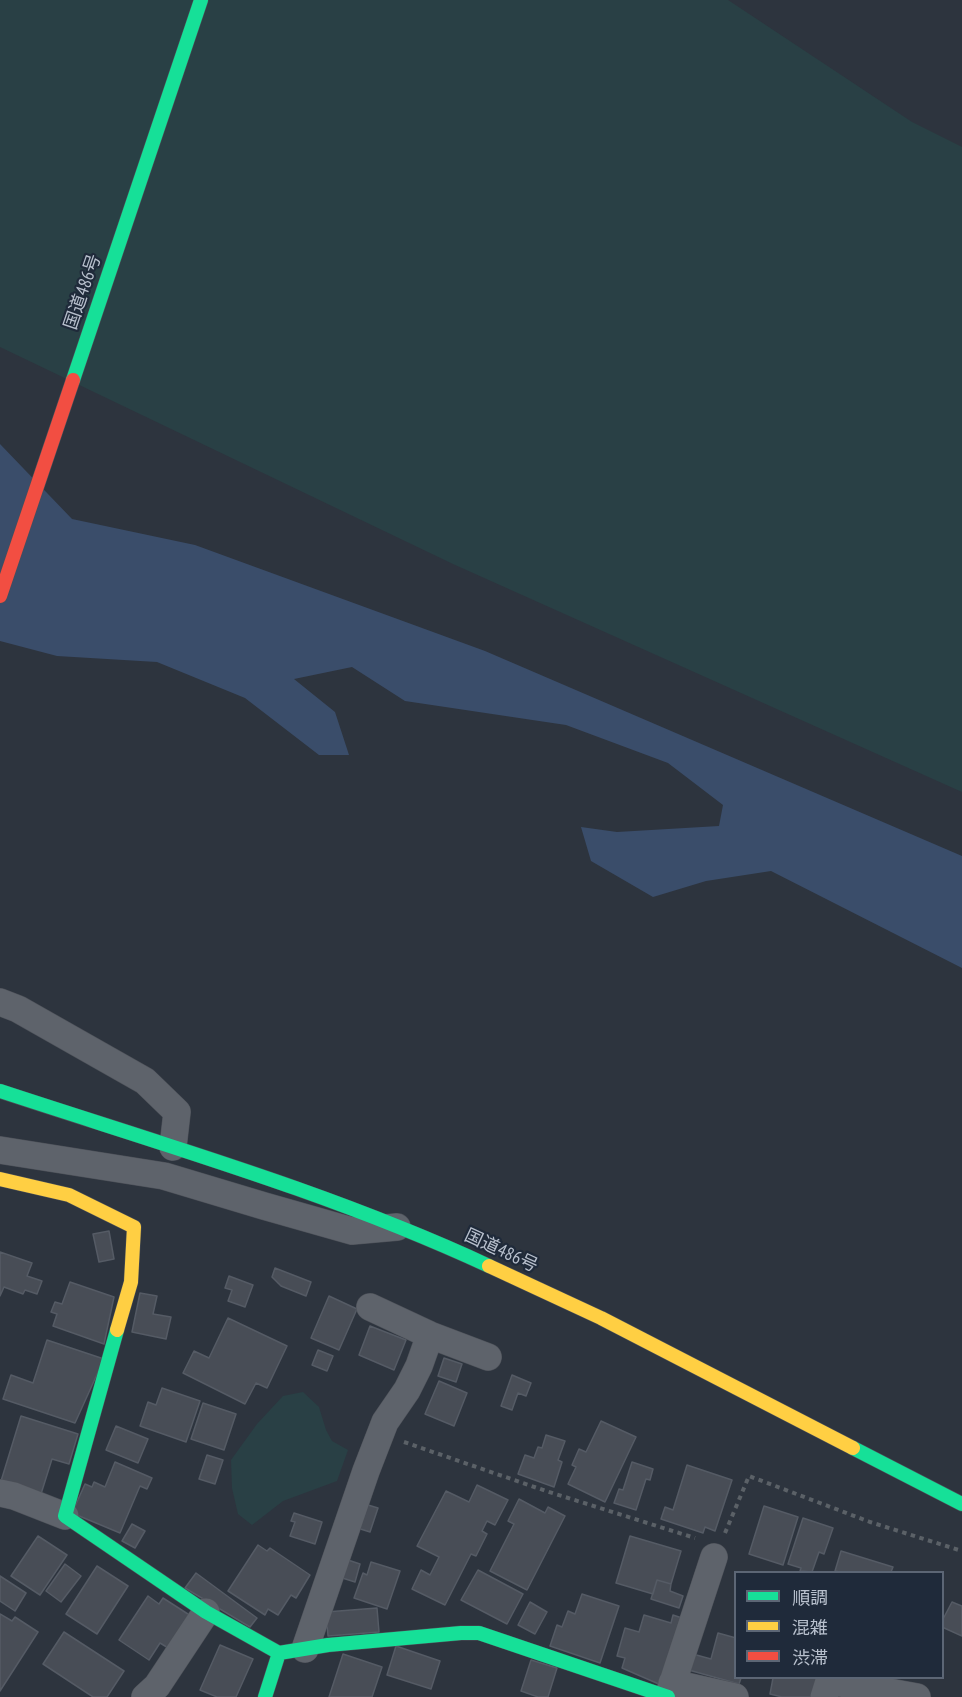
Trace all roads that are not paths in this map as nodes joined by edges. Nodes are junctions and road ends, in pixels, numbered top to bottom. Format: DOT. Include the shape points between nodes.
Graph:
graph roads {
  1 [pos="201,0"];
  2 [pos="0,596"];
  3 [pos="0,1002"];
  4 [pos="0,1091"];
  5 [pos="173,1147"];
  6 [pos="0,1150"];
  7 [pos="0,1179"];
  8 [pos="402,1227"];
  9 [pos="370,1307"];
  10 [pos="430,1335"];
  11 [pos="488,1358"];
  12 [pos="0,1493"];
  13 [pos="962,1504"];
  14 [pos="65,1516"];
  15 [pos="717,1551"];
  16 [pos="206,1612"];
  17 [pos="292,1651"];
  18 [pos="670,1692"];
  19 [pos="145,1697"];
  20 [pos="265,1697"];
  21 [pos="735,1697"];
  22 [pos="824,1697"];
  23 [pos="917,1697"];
  1 -- 2 [label="main road, 国道486号"];
  3 -- 5 [label="street" via="145,1081 177,1112"];
  4 -- 5 [label="main road, 国道486号"];
  5 -- 8 [label="main road, 国道486号"];
  6 -- 8 [label="street" via="164,1176 352,1231"];
  7 -- 14 [label="main road" via="69,1195 134,1227 131,1282"];
  8 -- 13 [label="main road, 国道486号" via="602,1318"];
  9 -- 10 [label="street"];
  10 -- 11 [label="street"];
  10 -- 17 [label="street" via="407,1390 385,1422"];
  12 -- 14 [label="street"];
  14 -- 16 [label="main road"];
  15 -- 18 [label="street"];
  16 -- 17 [label="main road"];
  16 -- 19 [label="street" via="157,1686"];
  17 -- 18 [label="main road" via="479,1633"];
  17 -- 20 [label="main road"];
  18 -- 21 [label="street"];
  22 -- 23 [label="street" via="829,1681"];
}
